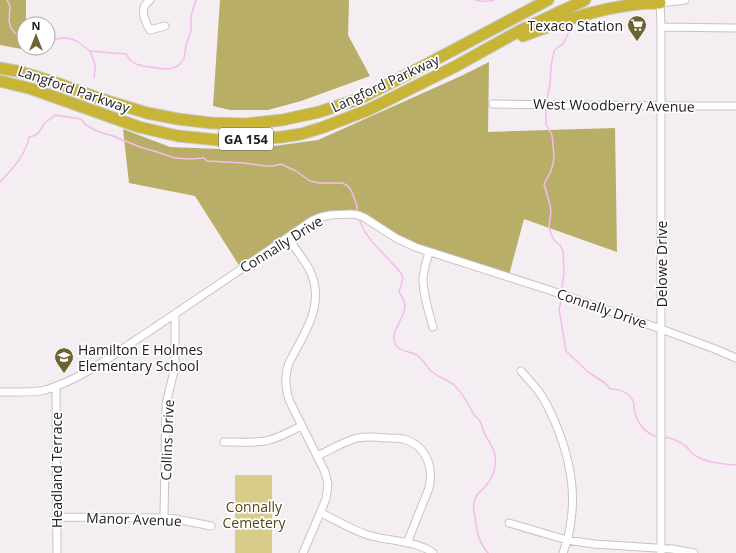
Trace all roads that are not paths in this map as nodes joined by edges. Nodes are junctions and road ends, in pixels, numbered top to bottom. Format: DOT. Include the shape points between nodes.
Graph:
graph roads {
  1 [pos="150,0"];
  2 [pos="537,0"];
  3 [pos="548,0"];
  4 [pos="586,0"];
  5 [pos="681,0"];
  6 [pos="685,0"];
  7 [pos="660,2"];
  8 [pos="165,26"];
  9 [pos="495,28"];
  10 [pos="661,28"];
  11 [pos="736,28"];
  12 [pos="483,51"];
  13 [pos="0,68"];
  14 [pos="0,81"];
  15 [pos="493,104"];
  16 [pos="661,106"];
  17 [pos="736,106"];
  18 [pos="288,238"];
  19 [pos="429,252"];
  20 [pos="175,314"];
  21 [pos="433,327"];
  22 [pos="661,329"];
  23 [pos="736,358"];
  24 [pos="521,371"];
  25 [pos="56,386"];
  26 [pos="0,392"];
  27 [pos="301,426"];
  28 [pos="224,442"];
  29 [pos="317,456"];
  30 [pos="321,513"];
  31 [pos="57,517"];
  32 [pos="164,518"];
  33 [pos="509,523"];
  34 [pos="211,526"];
  35 [pos="567,540"];
  36 [pos="407,543"];
  37 [pos="661,550"];
  38 [pos="57,553"];
  39 [pos="303,553"];
  40 [pos="433,553"];
  41 [pos="563,553"];
  42 [pos="694,553"];
  1 -- 8 [label="street" via="144,6 147,26 150,30"];
  2 -- 9 [label="highway"];
  3 -- 9 [label="highway, Langford Parkway / GA 154"];
  4 -- 12 [label="highway, Langford Parkway / GA 154"];
  5 -- 6 [label="street"];
  5 -- 7 [label="street"];
  7 -- 10 [label="street, Delowe Drive"];
  7 -- 12 [label="highway" via="589,13"];
  9 -- 13 [label="highway, Langford Parkway / GA 154" via="358,99 319,112 246,124 211,123 147,112 21,72"];
  10 -- 11 [label="street"];
  10 -- 16 [label="street, Delowe Drive"];
  12 -- 14 [label="highway, Langford Parkway / GA 154" via="368,110 321,128 274,138 228,141 178,136 139,127 32,89"];
  15 -- 16 [label="street, West Woodberry Avenue"];
  16 -- 17 [label="street, West Woodberry Avenue"];
  16 -- 22 [label="street, Delowe Drive"];
  18 -- 19 [label="street, Connally Drive" via="313,220 330,215 351,214 365,218 396,238"];
  18 -- 20 [label="street, Connally Drive"];
  18 -- 27 [label="street" via="309,270 316,292 312,317 289,363 285,377 285,388"];
  19 -- 21 [label="street" via="423,281"];
  19 -- 22 [label="street, Connally Drive" via="535,285"];
  20 -- 25 [label="street, Connally Drive" via="85,373"];
  20 -- 32 [label="street, Collins Drive" via="175,367 166,404"];
  22 -- 23 [label="street, Connally Drive"];
  22 -- 37 [label="street, Delowe Drive"];
  24 -- 35 [label="street" via="549,410 567,457 573,501"];
  25 -- 26 [label="street, Connally Drive" via="43,390"];
  25 -- 31 [label="street, Headland Terrace"];
  27 -- 28 [label="street" via="266,440"];
  27 -- 29 [label="street"];
  29 -- 30 [label="street" via="328,484"];
  29 -- 36 [label="street" via="347,442 368,436 403,439 420,449 429,464 431,481"];
  30 -- 36 [label="street" via="368,535"];
  30 -- 39 [label="street"];
  31 -- 32 [label="street, Manor Avenue"];
  31 -- 38 [label="street, Headland Terrace"];
  32 -- 34 [label="street, Manor Avenue"];
  33 -- 35 [label="street"];
  35 -- 37 [label="street"];
  35 -- 41 [label="street"];
  36 -- 40 [label="street"];
  37 -- 42 [label="street"];
}
